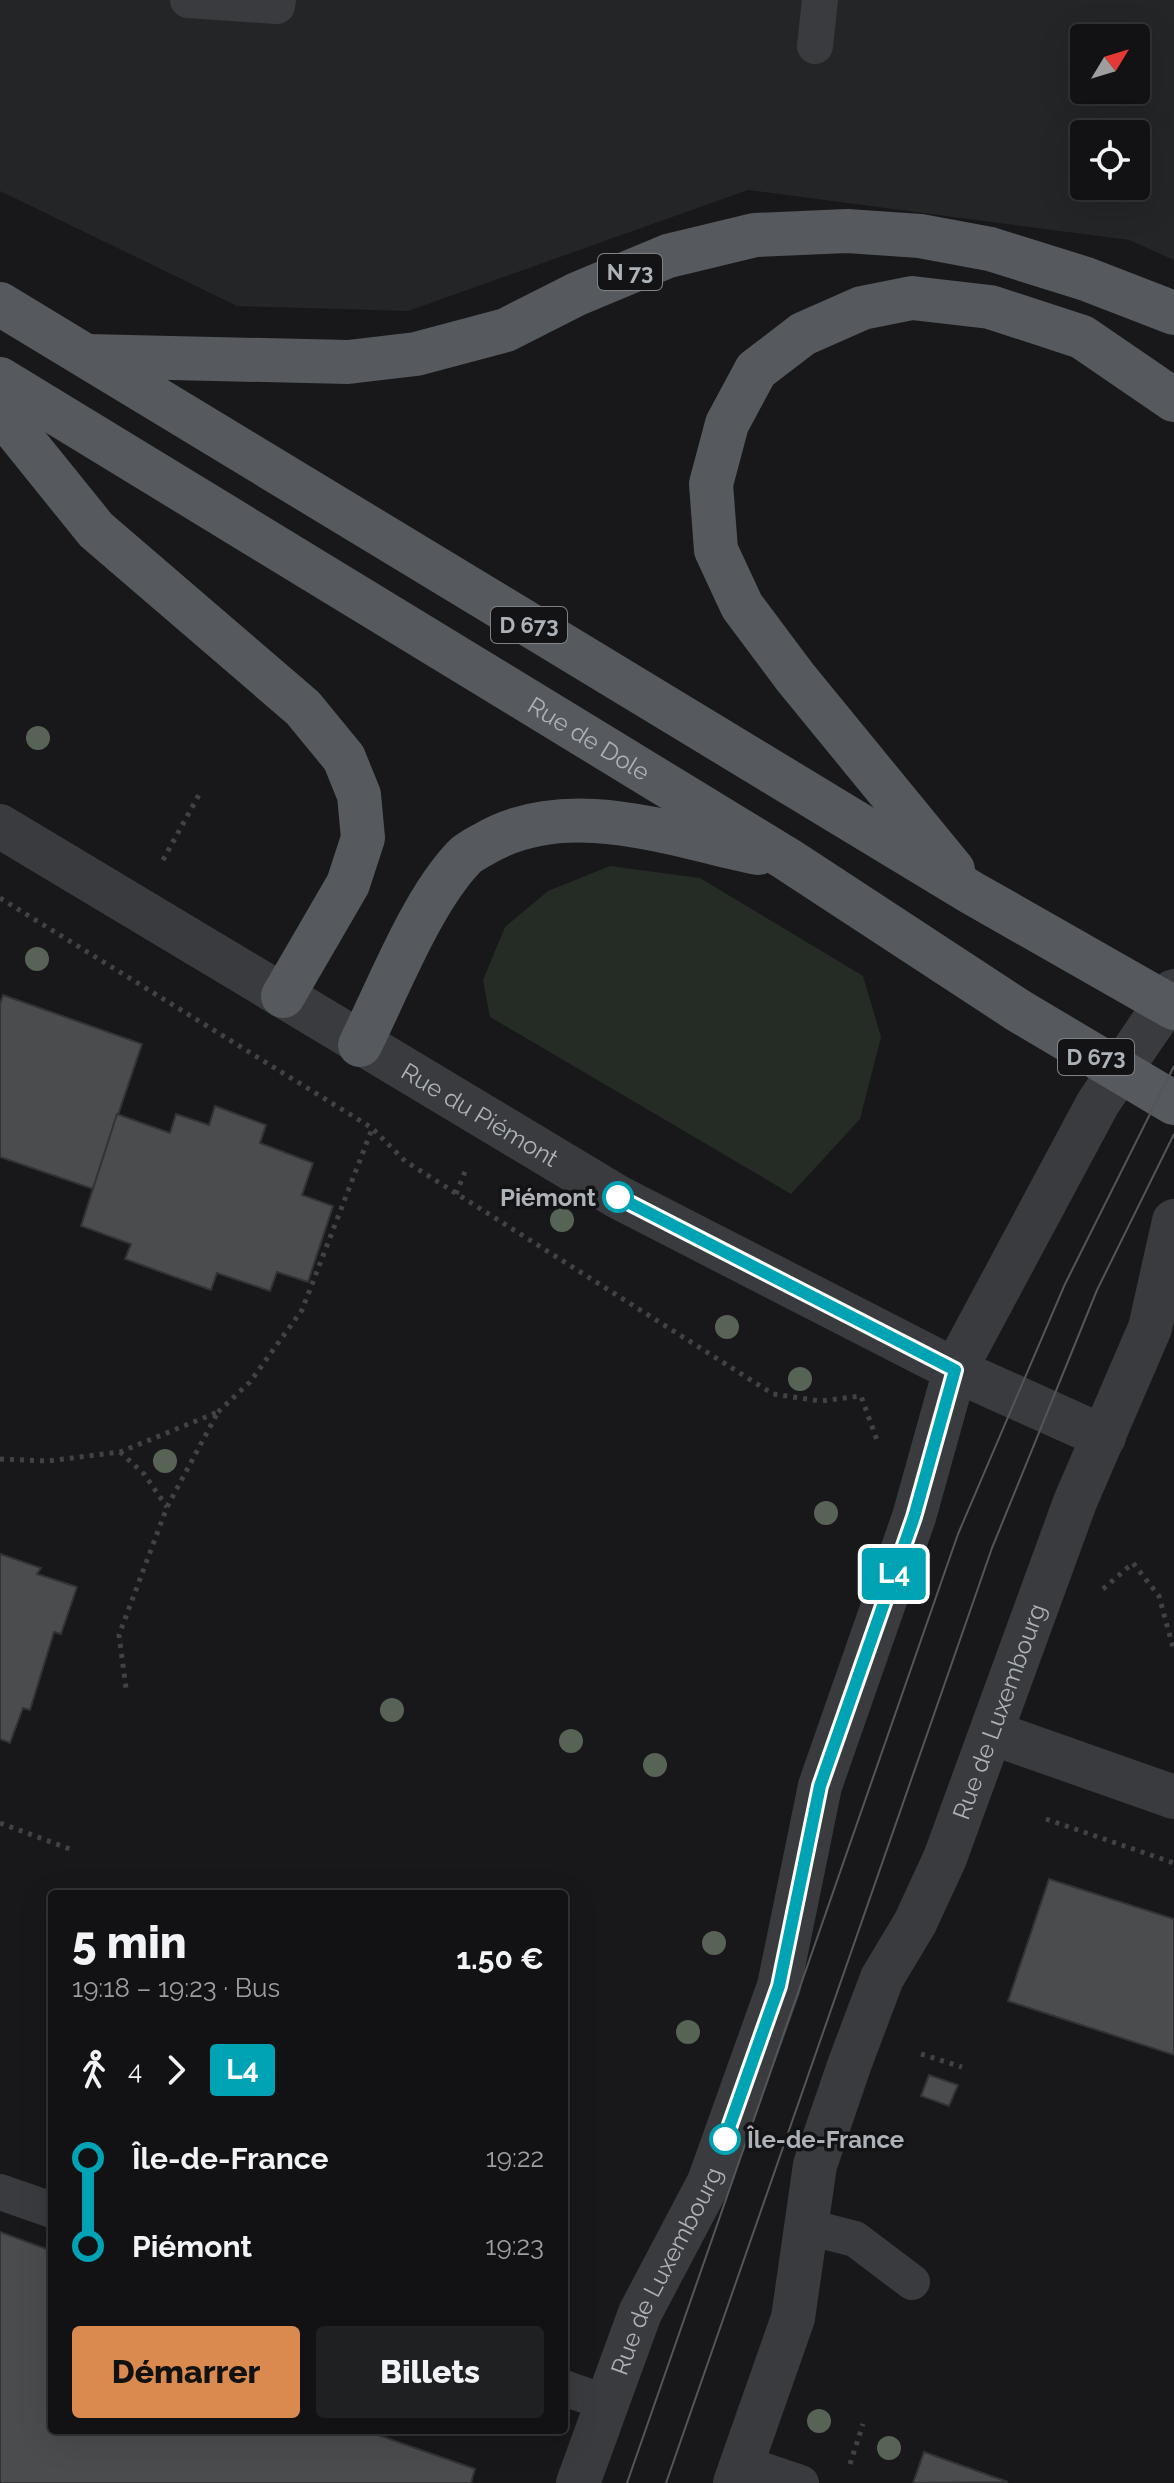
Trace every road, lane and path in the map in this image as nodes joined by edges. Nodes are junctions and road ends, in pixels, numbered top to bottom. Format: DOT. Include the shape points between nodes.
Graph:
graph roads {
  1 [pos="188,0"];
  2 [pos="278,0"];
  3 [pos="820,0"];
  4 [pos="815,46"];
  5 [pos="0,304"];
  6 [pos="1174,313"];
  7 [pos="85,356"];
  8 [pos="0,379"];
  9 [pos="1174,400"];
  10 [pos="0,411"];
  11 [pos="201,791"];
  12 [pos="0,826"];
  13 [pos="787,859"];
  14 [pos="159,867"];
  15 [pos="972,893"];
  16 [pos="0,898"];
  17 [pos="1174,991"];
  18 [pos="283,996"];
  19 [pos="1174,1008"];
  20 [pos="360,1045"];
  21 [pos="1174,1103"];
  22 [pos="372,1128"];
  23 [pos="1174,1221"];
  24 [pos="955,1370"];
  25 [pos="861,1396"];
  26 [pos="218,1412"];
  27 [pos="1104,1437"];
  28 [pos="120,1452"];
  29 [pos="0,1459"];
  30 [pos="167,1507"];
  31 [pos="1099,1592"];
  32 [pos="1174,1651"];
  33 [pos="126,1688"];
  34 [pos="992,1733"];
  35 [pos="1174,1797"];
  36 [pos="1046,1819"];
  37 [pos="0,1823"];
  38 [pos="70,1849"];
  39 [pos="1174,1863"];
  40 [pos="921,2054"];
  41 [pos="962,2067"];
  42 [pos="0,2192"];
  43 [pos="48,2209"];
  44 [pos="804,2226"];
  45 [pos="912,2282"];
  46 [pos="568,2389"];
  47 [pos="607,2403"];
  48 [pos="863,2424"];
  49 [pos="856,2446"];
  50 [pos="738,2473"];
  51 [pos="578,2483"];
  52 [pos="801,2483"];
  1 -- 2 [label="lane" via="277,6"];
  3 -- 4 [label="lane"];
  5 -- 7 [label="main road, D 673"];
  6 -- 7 [label="main road, N 73" via="990,249 920,236 847,231 755,235 668,256 506,330 416,354 348,362"];
  7 -- 15 [label="main road, D 673"];
  8 -- 13 [label="main road, Rue de Dole / D 673"];
  9 -- 15 [label="main road" via="1082,337 990,307 912,298 862,308 803,334 756,370 727,424 711,484 716,550 742,606"];
  10 -- 18 [label="main road" via="96,530 303,708 344,758 359,795 363,838 348,884"];
  11 -- 14 [label="path"];
  12 -- 18 [label="street, Rue du Piémont"];
  13 -- 20 [label="main road" via="599,820 550,821 508,830 465,856 434,899"];
  13 -- 21 [label="main road, Rue de Dole / D 673" via="1019,1011"];
  15 -- 19 [label="main road, D 673"];
  16 -- 22 [label="path"];
  17 -- 24 [label="street, Rue de Luxembourg" via="1098,1103"];
  18 -- 20 [label="street, Rue du Piémont"];
  20 -- 24 [label="street, Rue du Piémont" via="618,1197"];
  22 -- 25 [label="path" via="405,1161 773,1394 820,1401"];
  22 -- 26 [label="path" via="302,1310 250,1382"];
  23 -- 27 [label="street, Rue de Luxembourg" via="1150,1328"];
  24 -- 27 [label="street, Rue du Piémont"];
  24 -- 47 [label="street, Rue de Luxembourg" via="914,1517 820,1786 779,1986 709,2182 640,2313"];
  26 -- 28 [label="path"];
  26 -- 30 [label="path"];
  27 -- 34 [label="street, Rue de Luxembourg" via="1049,1571"];
  28 -- 29 [label="path" via="48,1461"];
  28 -- 30 [label="path"];
  30 -- 33 [label="path" via="119,1635"];
  31 -- 32 [label="path" via="1133,1563 1159,1596"];
  34 -- 35 [label="street"];
  34 -- 44 [label="street, Rue de Luxembourg" via="945,1858 882,1978 815,2165"];
  36 -- 39 [label="path"];
  37 -- 38 [label="path"];
  40 -- 41 [label="path"];
  42 -- 43 [label="lane"];
  44 -- 45 [label="lane" via="855,2239"];
  44 -- 50 [label="street, Rue de Luxembourg" via="793,2318"];
  46 -- 47 [label="lane"];
  47 -- 51 [label="street, Rue de Luxembourg"];
  48 -- 49 [label="path"];
  50 -- 52 [label="lane"];
}
